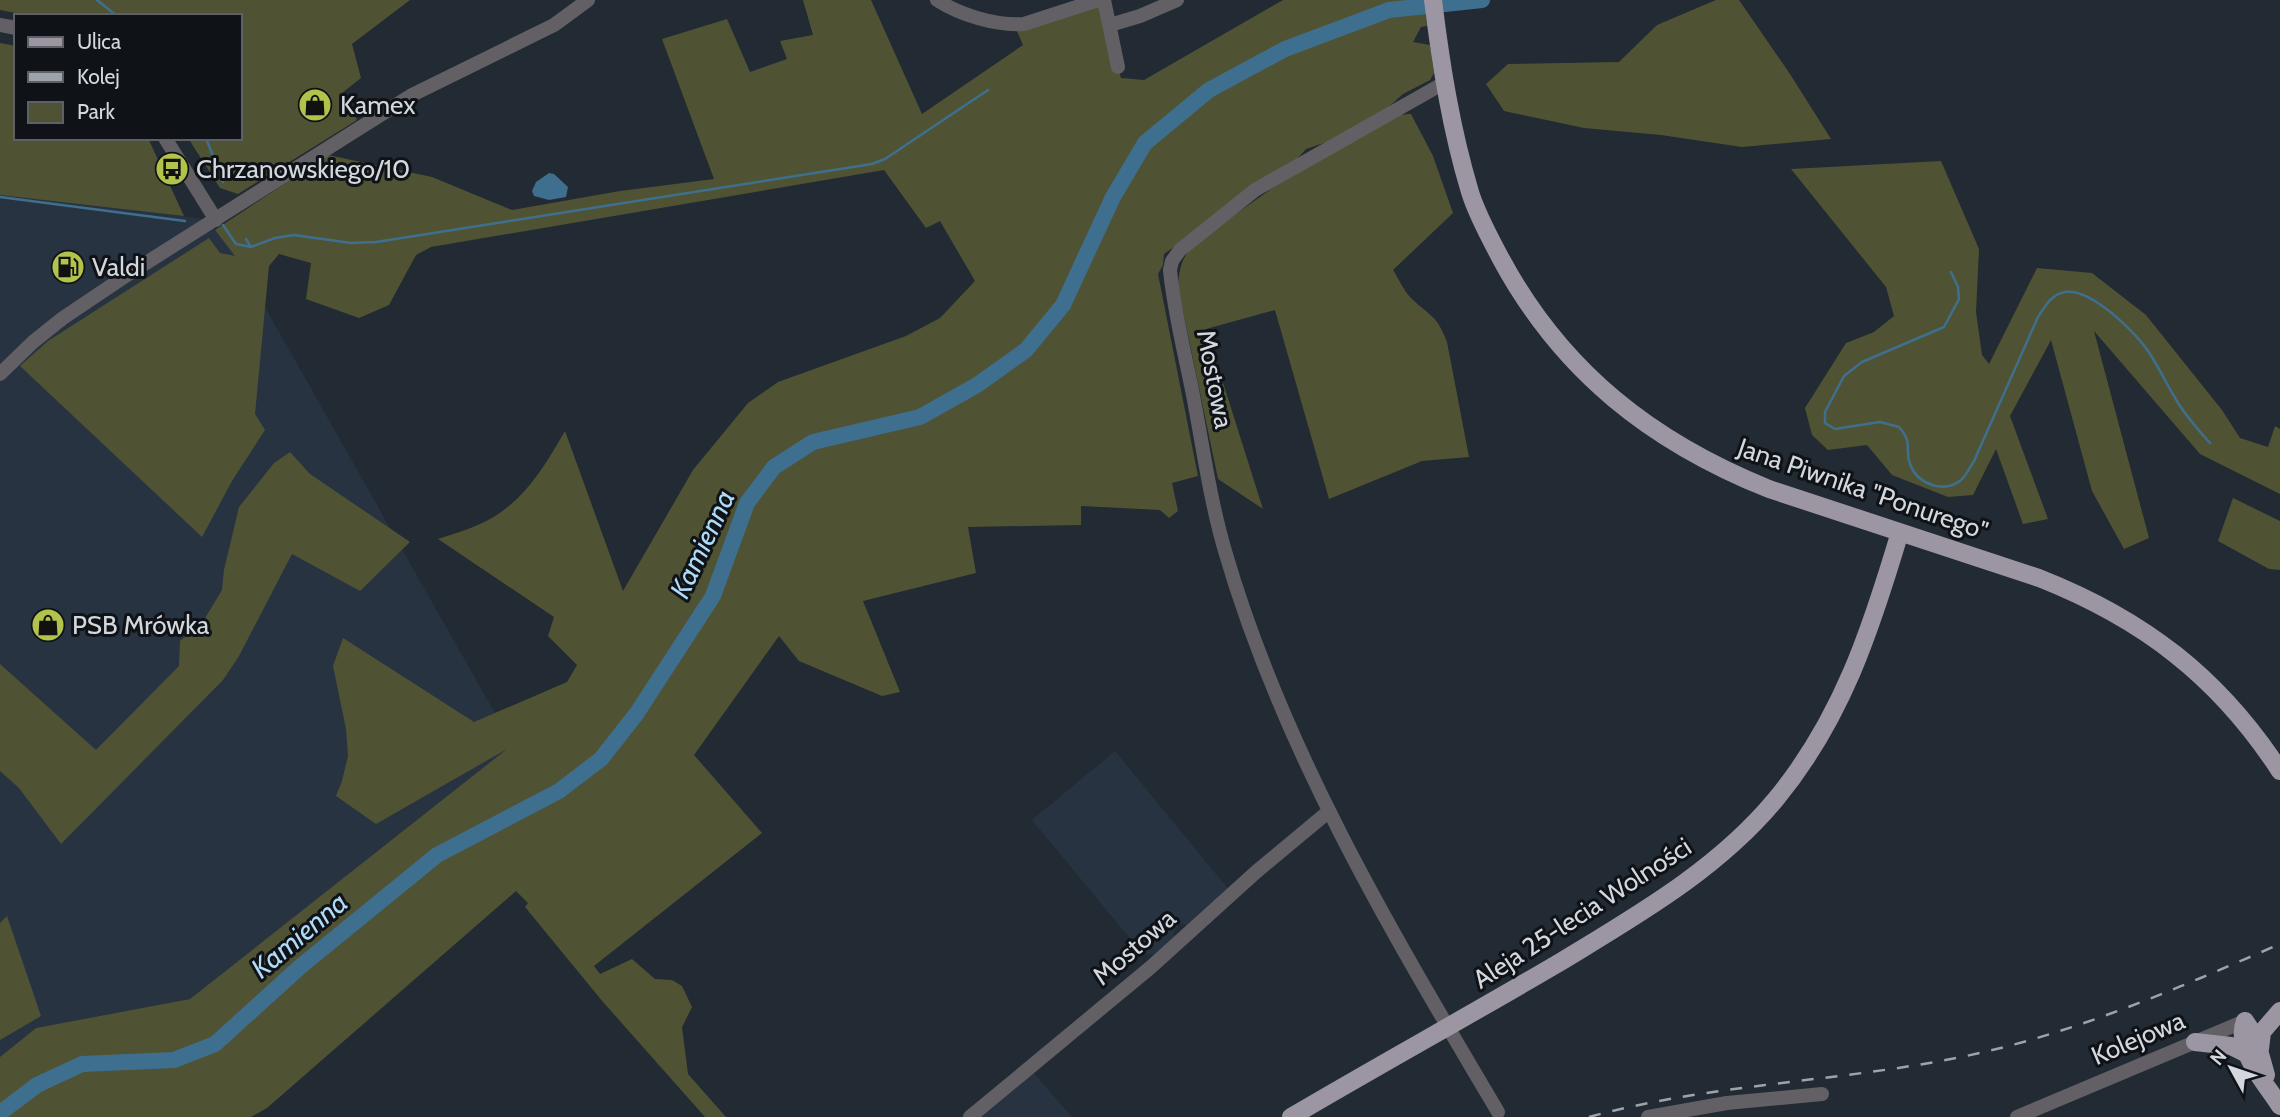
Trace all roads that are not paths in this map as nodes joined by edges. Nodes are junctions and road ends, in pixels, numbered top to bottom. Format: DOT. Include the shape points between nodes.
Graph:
graph roads {
  1 [pos="588,0"];
  2 [pos="937,0"];
  3 [pos="1101,0"];
  4 [pos="1177,0"];
  5 [pos="1433,0"];
  6 [pos="1110,25"];
  7 [pos="1118,68"];
  8 [pos="1444,83"];
  9 [pos="166,140"];
  10 [pos="216,220"];
  11 [pos="0,374"];
  12 [pos="1900,532"];
  13 [pos="2280,771"];
  14 [pos="1328,812"];
  15 [pos="2280,1010"];
  16 [pos="2245,1021"];
  17 [pos="1448,1028"];
  18 [pos="2195,1042"];
  19 [pos="2253,1051"];
  20 [pos="1822,1094"];
  21 [pos="2276,1099"];
  22 [pos="1498,1112"];
  23 [pos="970,1117"];
  24 [pos="1291,1117"];
  25 [pos="1647,1117"];
  26 [pos="2017,1117"];
  1 -- 10 [label="street" via="554,25 412,95"];
  2 -- 3 [label="street" via="987,20 1024,24"];
  3 -- 6 [label="street"];
  4 -- 6 [label="street"];
  5 -- 8 [label="main road, Jana Piwnika \"Ponurego\""];
  6 -- 7 [label="street"];
  8 -- 12 [label="main road, Jana Piwnika \"Ponurego\"" via="1471,195 1491,239 1532,309 1588,375 1633,415 1707,462 1769,489"];
  8 -- 14 [label="street, Mostowa" via="1255,190 1180,250 1170,270 1224,548 1255,639"];
  9 -- 10 [label="street"];
  10 -- 11 [label="street" via="63,318"];
  12 -- 13 [label="main road, Jana Piwnika \"Ponurego\"" via="2039,578 2120,615 2160,641 2208,682"];
  12 -- 17 [label="main road, Aleja 25-lecia Wolności" via="1875,616 1848,684 1824,729 1776,799 1746,832 1690,881 1634,918"];
  14 -- 17 [label="street, Mostowa"];
  14 -- 23 [label="street, Mostowa"];
  15 -- 16 [label="main road, Kolejowa"];
  15 -- 19 [label="main road"];
  16 -- 18 [label="street, Kolejowa"];
  16 -- 19 [label="main road" via="2242,1039"];
  17 -- 22 [label="street, Mostowa"];
  17 -- 24 [label="main road, Aleja 25-lecia Wolności"];
  18 -- 19 [label="main road"];
  18 -- 26 [label="street, Kolejowa"];
  19 -- 21 [label="main road"];
  20 -- 25 [label="street" via="1727,1102"];
}
